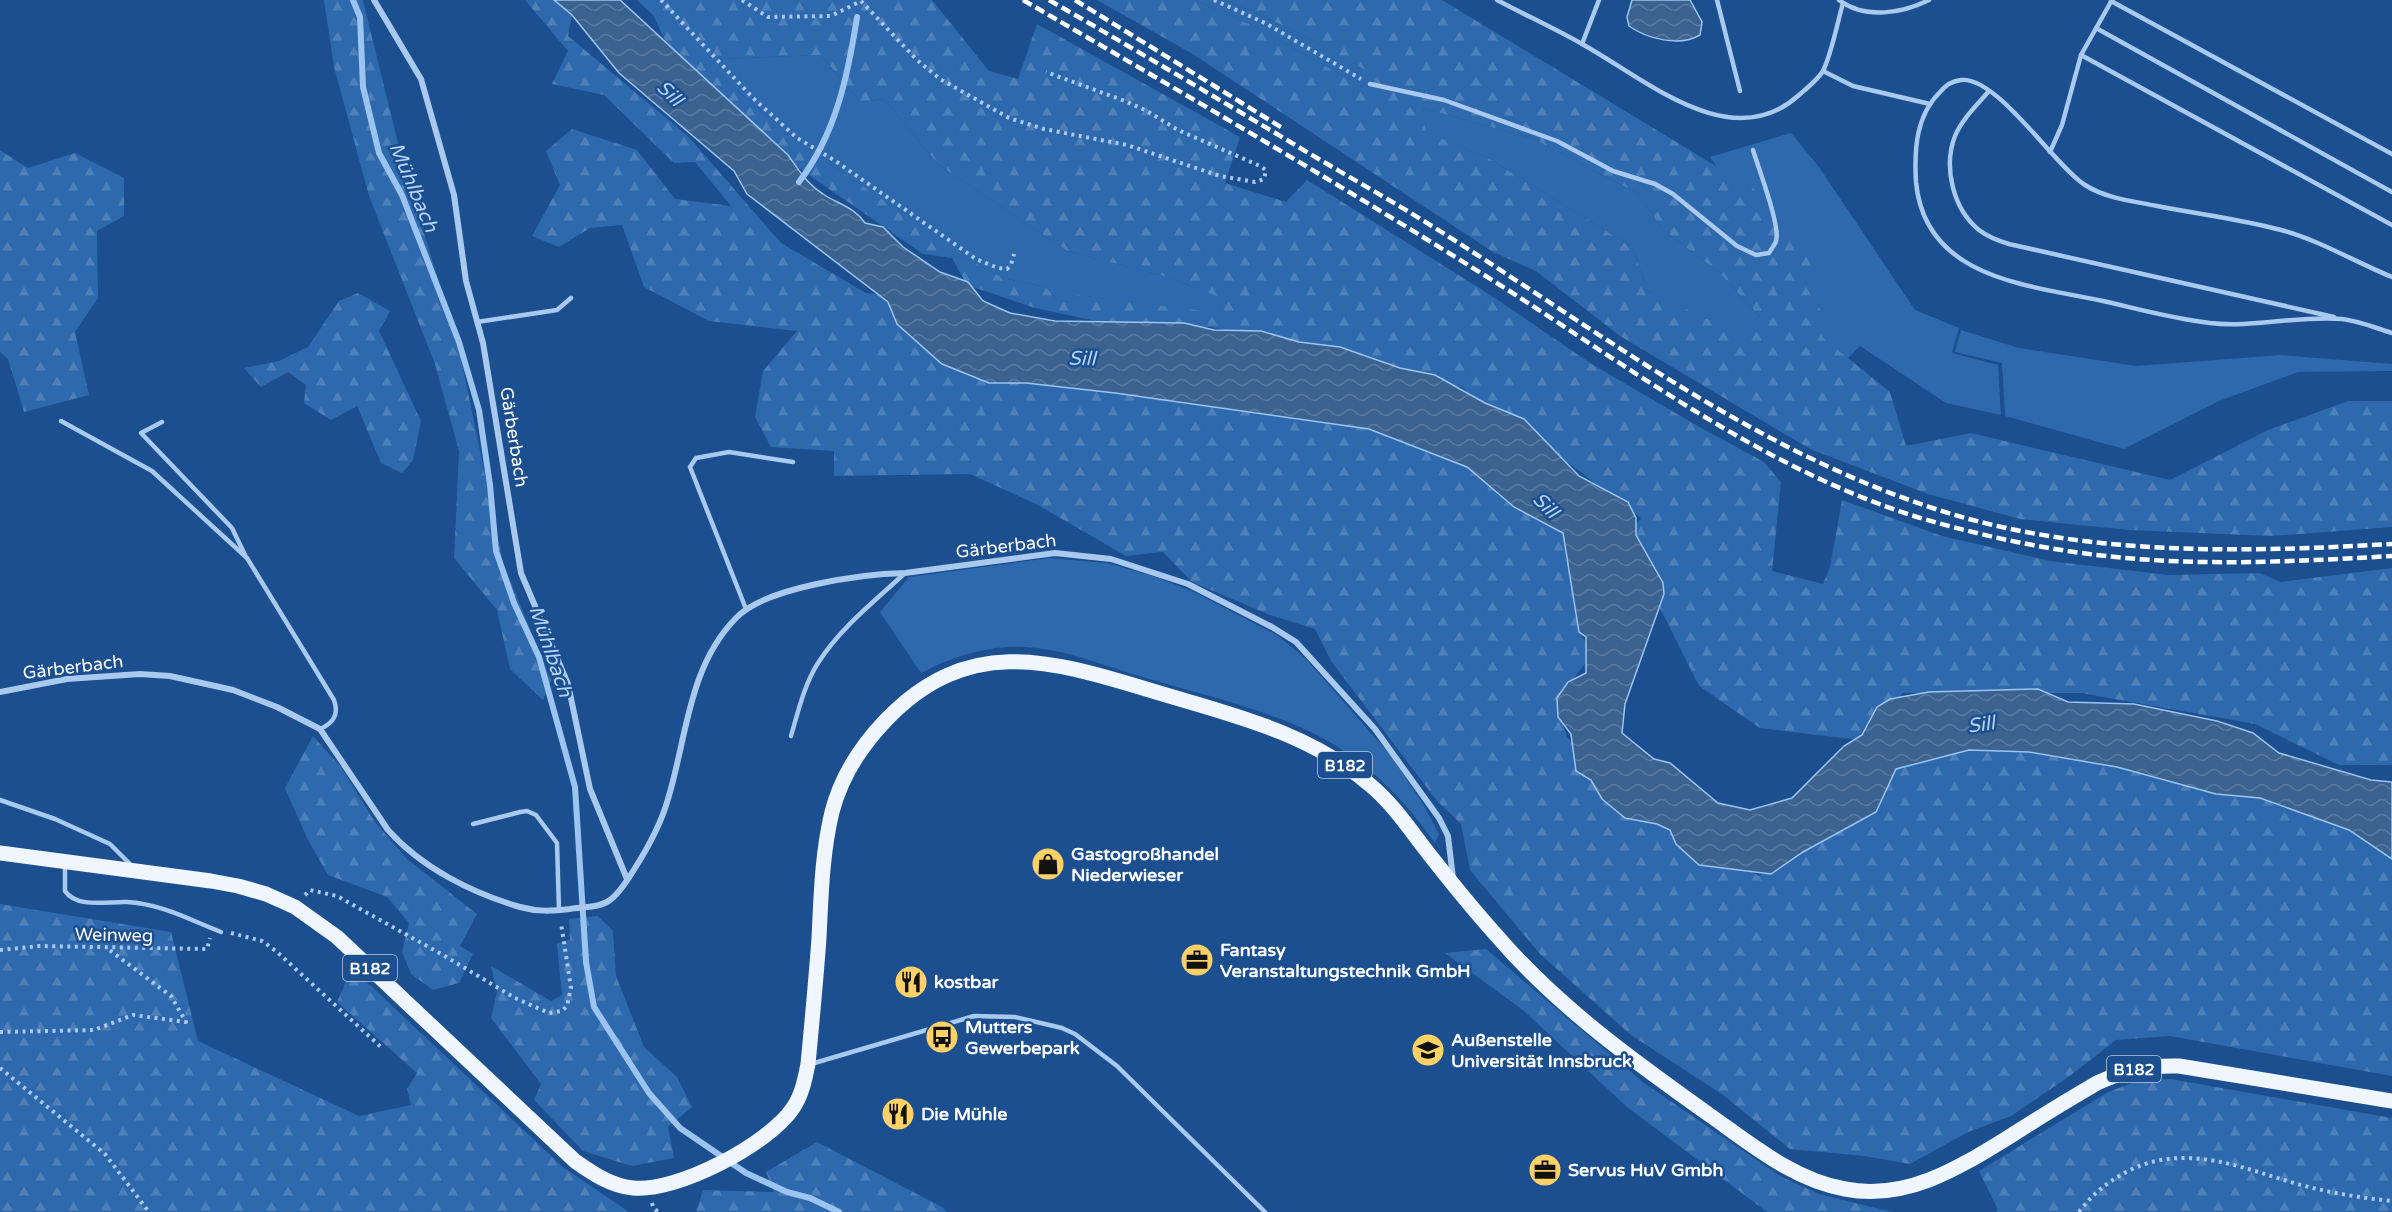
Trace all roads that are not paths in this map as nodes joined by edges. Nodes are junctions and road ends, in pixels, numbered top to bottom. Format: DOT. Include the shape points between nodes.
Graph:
graph roads {
  1 [pos="374,0"];
  2 [pos="1497,0"];
  3 [pos="1599,0"];
  4 [pos="1717,0"];
  5 [pos="1929,0"];
  6 [pos="2112,0"];
  7 [pos="1841,2"];
  8 [pos="2096,28"];
  9 [pos="1582,44"];
  10 [pos="2081,55"];
  11 [pos="1823,71"];
  12 [pos="1370,84"];
  13 [pos="1740,91"];
  14 [pos="1989,91"];
  15 [pos="1930,104"];
  16 [pos="1753,150"];
  17 [pos="2050,152"];
  18 [pos="2392,154"];
  19 [pos="2392,192"];
  20 [pos="2392,225"];
  21 [pos="2392,277"];
  22 [pos="571,298"];
  23 [pos="2342,319"];
  24 [pos="477,322"];
  25 [pos="2392,333"];
  26 [pos="61,421"];
  27 [pos="162,422"];
  28 [pos="793,462"];
  29 [pos="247,558"];
  30 [pos="905,573"];
  31 [pos="746,609"];
  32 [pos="0,692"];
  33 [pos="320,729"];
  34 [pos="790,736"];
  35 [pos="0,800"];
  36 [pos="473,824"];
  37 [pos="0,853"];
  38 [pos="65,861"];
  39 [pos="137,871"];
  40 [pos="627,879"];
  41 [pos="1453,884"];
  42 [pos="559,910"];
  43 [pos="222,932"];
  44 [pos="808,1064"];
  45 [pos="2392,1101"];
  46 [pos="1264,1212"];
  1 -- 24 [label="street, Gärberbach" via="421,79 454,195 466,281"];
  2 -- 9 [label="lane"];
  3 -- 9 [label="lane"];
  4 -- 13 [label="lane"];
  5 -- 7 [label="lane" via="1904,11 1878,13"];
  6 -- 8 [label="lane"];
  6 -- 18 [label="lane"];
  7 -- 11 [label="lane"];
  8 -- 10 [label="lane"];
  8 -- 19 [label="lane"];
  9 -- 11 [label="lane" via="1687,104 1733,119 1773,113 1794,100"];
  10 -- 17 [label="lane" via="2062,125"];
  10 -- 20 [label="lane"];
  11 -- 15 [label="lane" via="1853,86"];
  12 -- 16 [label="lane" via="1444,100 1557,141 1613,171 1655,184 1737,246 1756,255 1769,253 1777,240 1776,218"];
  14 -- 15 [label="lane" via="1977,82 1958,80 1945,87"];
  14 -- 17 [label="lane"];
  14 -- 23 [label="lane" via="1956,134 1950,167 1954,193 1978,230 2009,244"];
  15 -- 23 [label="lane" via="1918,130 1916,147 1920,201 1938,239 1977,270 2032,286 2211,324"];
  17 -- 21 [label="lane" via="2074,177 2104,194 2296,234"];
  22 -- 24 [label="lane" via="557,310"];
  23 -- 25 [label="lane"];
  24 -- 40 [label="street, Gärberbach" via="520,573 568,684 590,789"];
  26 -- 29 [label="lane" via="152,471"];
  27 -- 29 [label="lane" via="141,433 232,528"];
  28 -- 31 [label="lane" via="729,452 696,458 690,467"];
  29 -- 33 [label="lane" via="334,700 337,712 331,723"];
  30 -- 31 [label="street, Gärberbach" via="852,578 797,590"];
  30 -- 34 [label="lane" via="836,639 817,664"];
  30 -- 41 [label="street, Gärberbach" via="1055,553 1112,559 1188,585 1272,627 1296,642 1376,729 1433,809 1448,836"];
  31 -- 40 [label="street, Gärberbach" via="723,634 700,676 662,817"];
  32 -- 33 [label="street, Gärberbach" via="67,679 170,676 233,690"];
  33 -- 42 [label="street, Gärberbach" via="388,830 416,857 449,877 510,904 539,911"];
  35 -- 39 [label="lane" via="110,844"];
  36 -- 42 [label="lane" via="527,811 536,815 557,843"];
  37 -- 38 [label="main road, B182"];
  38 -- 39 [label="main road, B182"];
  38 -- 43 [label="lane" via="65,891 72,899 146,904 171,910"];
  39 -- 44 [label="main road, B182" via="238,886 295,907 337,937 588,1170 617,1185 649,1189 684,1180 759,1139 793,1108 804,1086"];
  40 -- 42 [label="street, Gärberbach" via="609,901"];
  41 -- 44 [label="main road, B182" via="1375,789 1315,746 1238,718 1057,664 1018,661 979,665 917,691 868,741 841,788 828,830"];
  41 -- 45 [label="main road, B182" via="1542,985 1598,1032 1789,1169 1840,1189 1904,1189 1942,1176 2097,1083 2137,1068 2179,1066"];
  44 -- 46 [label="lane" via="974,1016 1015,1017 1062,1028 1117,1066"];
}
